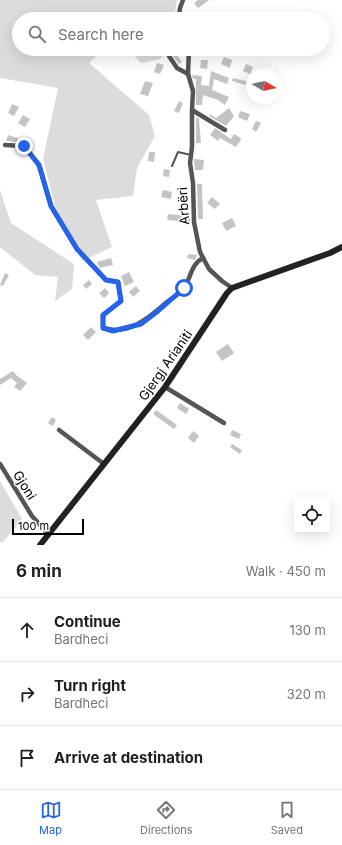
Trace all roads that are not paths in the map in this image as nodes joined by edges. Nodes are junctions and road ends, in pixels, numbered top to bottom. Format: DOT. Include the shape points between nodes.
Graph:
graph roads {
  1 [pos="182,0"];
  2 [pos="180,12"];
  3 [pos="169,56"];
  4 [pos="189,56"];
  5 [pos="188,74"];
  6 [pos="192,110"];
  7 [pos="225,130"];
  8 [pos="5,145"];
  9 [pos="190,155"];
  10 [pos="172,166"];
  11 [pos="342,247"];
  12 [pos="203,258"];
  13 [pos="232,288"];
  14 [pos="165,387"];
  15 [pos="224,423"];
  16 [pos="59,430"];
  17 [pos="0,464"];
  18 [pos="104,464"];
  19 [pos="48,534"];
  20 [pos="40,545"];
  1 -- 2 [label="street"];
  3 -- 5 [label="street" via="177,68"];
  4 -- 5 [label="street, Arbëri"];
  5 -- 6 [label="street, Arbëri" via="193,91"];
  6 -- 7 [label="street"];
  6 -- 9 [label="street, Arbëri"];
  8 -- 12 [label="street" via="24,146 39,165 51,206 77,249 106,280 118,282 121,301 103,315 103,328 113,331 141,324 184,288 192,269 198,260"];
  9 -- 10 [label="lane" via="178,152"];
  9 -- 12 [label="street, Arbëri" via="194,222"];
  11 -- 13 [label="main road" via="330,254"];
  12 -- 13 [label="street, Arbëri" via="209,269"];
  13 -- 14 [label="main road, Gjergj Arianiti"];
  14 -- 15 [label="street"];
  14 -- 18 [label="main road, Gjergj Arianiti"];
  16 -- 18 [label="street"];
  17 -- 19 [label="street, Gjoni" via="32,516"];
  18 -- 19 [label="main road, Gjergj Arianiti"];
  19 -- 20 [label="main road, Gjergj Arianiti"];
}
